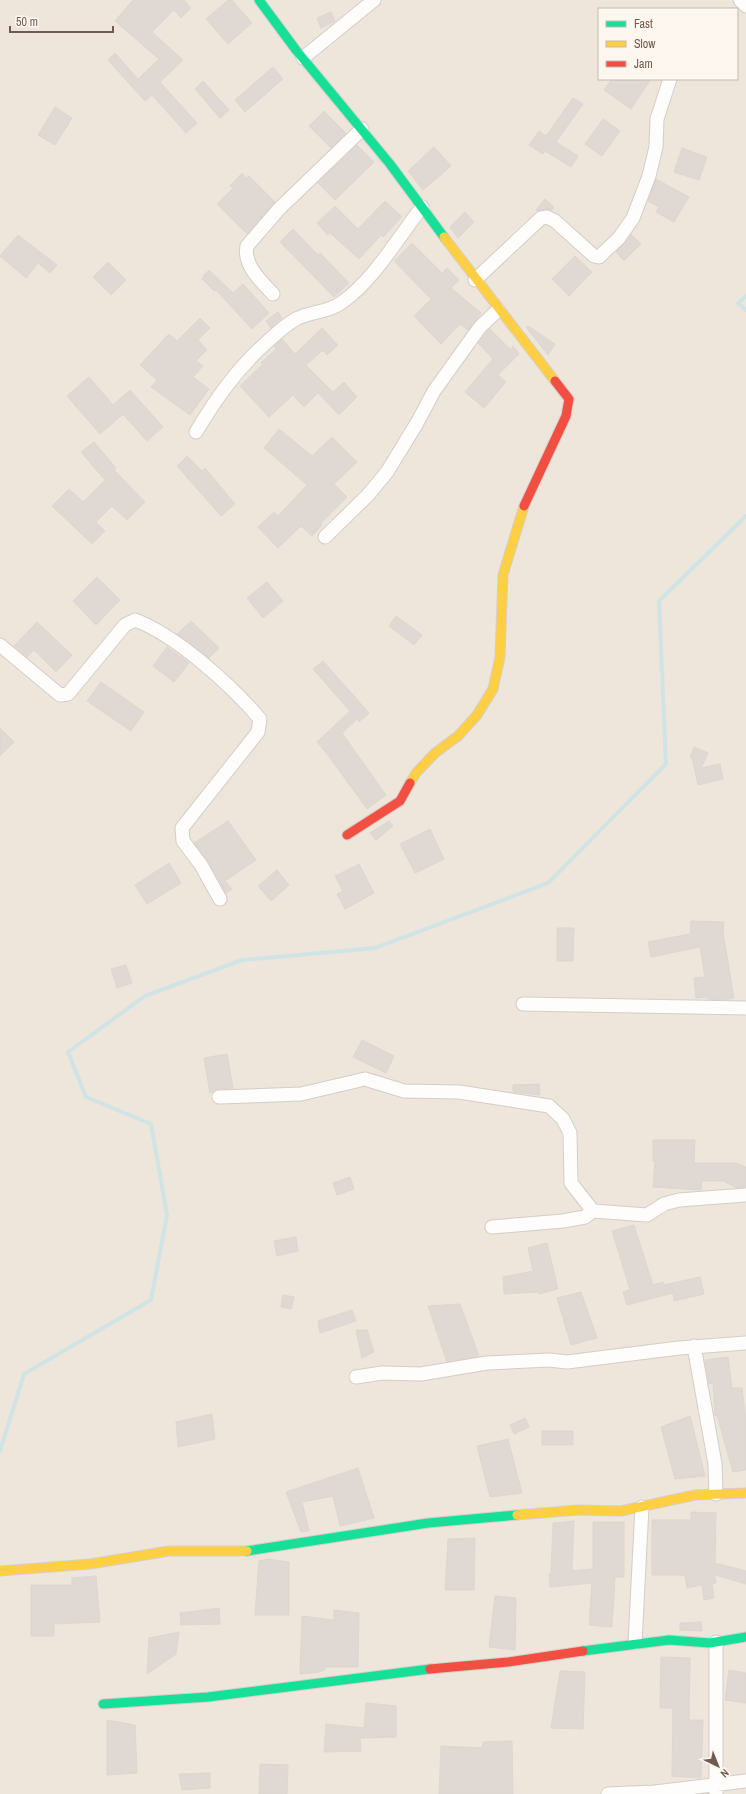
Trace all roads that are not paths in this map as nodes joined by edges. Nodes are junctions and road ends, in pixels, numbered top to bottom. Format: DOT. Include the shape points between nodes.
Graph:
graph roads {
  1 [pos="259,0"];
  2 [pos="374,0"];
  3 [pos="740,0"];
  4 [pos="746,6"];
  5 [pos="303,58"];
  6 [pos="670,80"];
  7 [pos="362,129"];
  8 [pos="422,207"];
  9 [pos="475,280"];
  10 [pos="273,294"];
  11 [pos="498,310"];
  12 [pos="196,432"];
  13 [pos="325,537"];
  14 [pos="0,645"];
  15 [pos="347,835"];
  16 [pos="220,899"];
  17 [pos="522,1004"];
  18 [pos="746,1008"];
  19 [pos="219,1097"];
  20 [pos="746,1195"];
  21 [pos="593,1211"];
  22 [pos="492,1227"];
  23 [pos="746,1343"];
  24 [pos="694,1346"];
  25 [pos="356,1377"];
  26 [pos="746,1492"];
  27 [pos="716,1494"];
  28 [pos="642,1507"];
  29 [pos="0,1570"];
  30 [pos="746,1637"];
  31 [pos="716,1642"];
  32 [pos="635,1644"];
  33 [pos="103,1704"];
  34 [pos="746,1782"];
  35 [pos="716,1789"];
  36 [pos="608,1794"];
  1 -- 5 [label="street"];
  2 -- 5 [label="street"];
  3 -- 4 [label="street"];
  5 -- 7 [label="street"];
  6 -- 9 [label="street" via="657,119 656,147 649,176 633,218 619,238 598,257 594,256 555,221 547,217 541,218"];
  7 -- 8 [label="street"];
  7 -- 10 [label="street" via="279,209 247,246 247,261"];
  8 -- 9 [label="street"];
  8 -- 12 [label="street" via="356,291 328,311 295,320 252,355 229,381"];
  9 -- 11 [label="street"];
  11 -- 13 [label="street" via="480,327 434,391 387,472 368,495"];
  11 -- 15 [label="street" via="569,399 566,416 522,511 502,575 500,657 493,689 468,725 416,773 400,801"];
  14 -- 16 [label="street" via="46,685 60,695 68,694 125,625 135,620 173,641 212,671 260,719 258,732 182,828 182,841 201,865"];
  17 -- 18 [label="street"];
  19 -- 21 [label="street" via="301,1094 365,1079 404,1091 459,1092 549,1106 563,1119 570,1133 571,1184"];
  20 -- 21 [label="street" via="679,1200 664,1204 647,1215"];
  21 -- 22 [label="street" via="585,1217 563,1221"];
  23 -- 24 [label="street"];
  24 -- 25 [label="street" via="567,1362 549,1360 487,1363 421,1374 382,1373"];
  24 -- 27 [label="street" via="715,1464"];
  26 -- 27 [label="street"];
  27 -- 28 [label="street" via="695,1495"];
  28 -- 29 [label="street" via="621,1512 578,1510 428,1523 244,1552 169,1552 90,1564"];
  28 -- 32 [label="street"];
  30 -- 31 [label="street"];
  31 -- 32 [label="street" via="669,1640"];
  31 -- 35 [label="street"];
  32 -- 33 [label="street" via="508,1662 447,1667 208,1697"];
  34 -- 35 [label="street"];
  35 -- 36 [label="street"];
}
